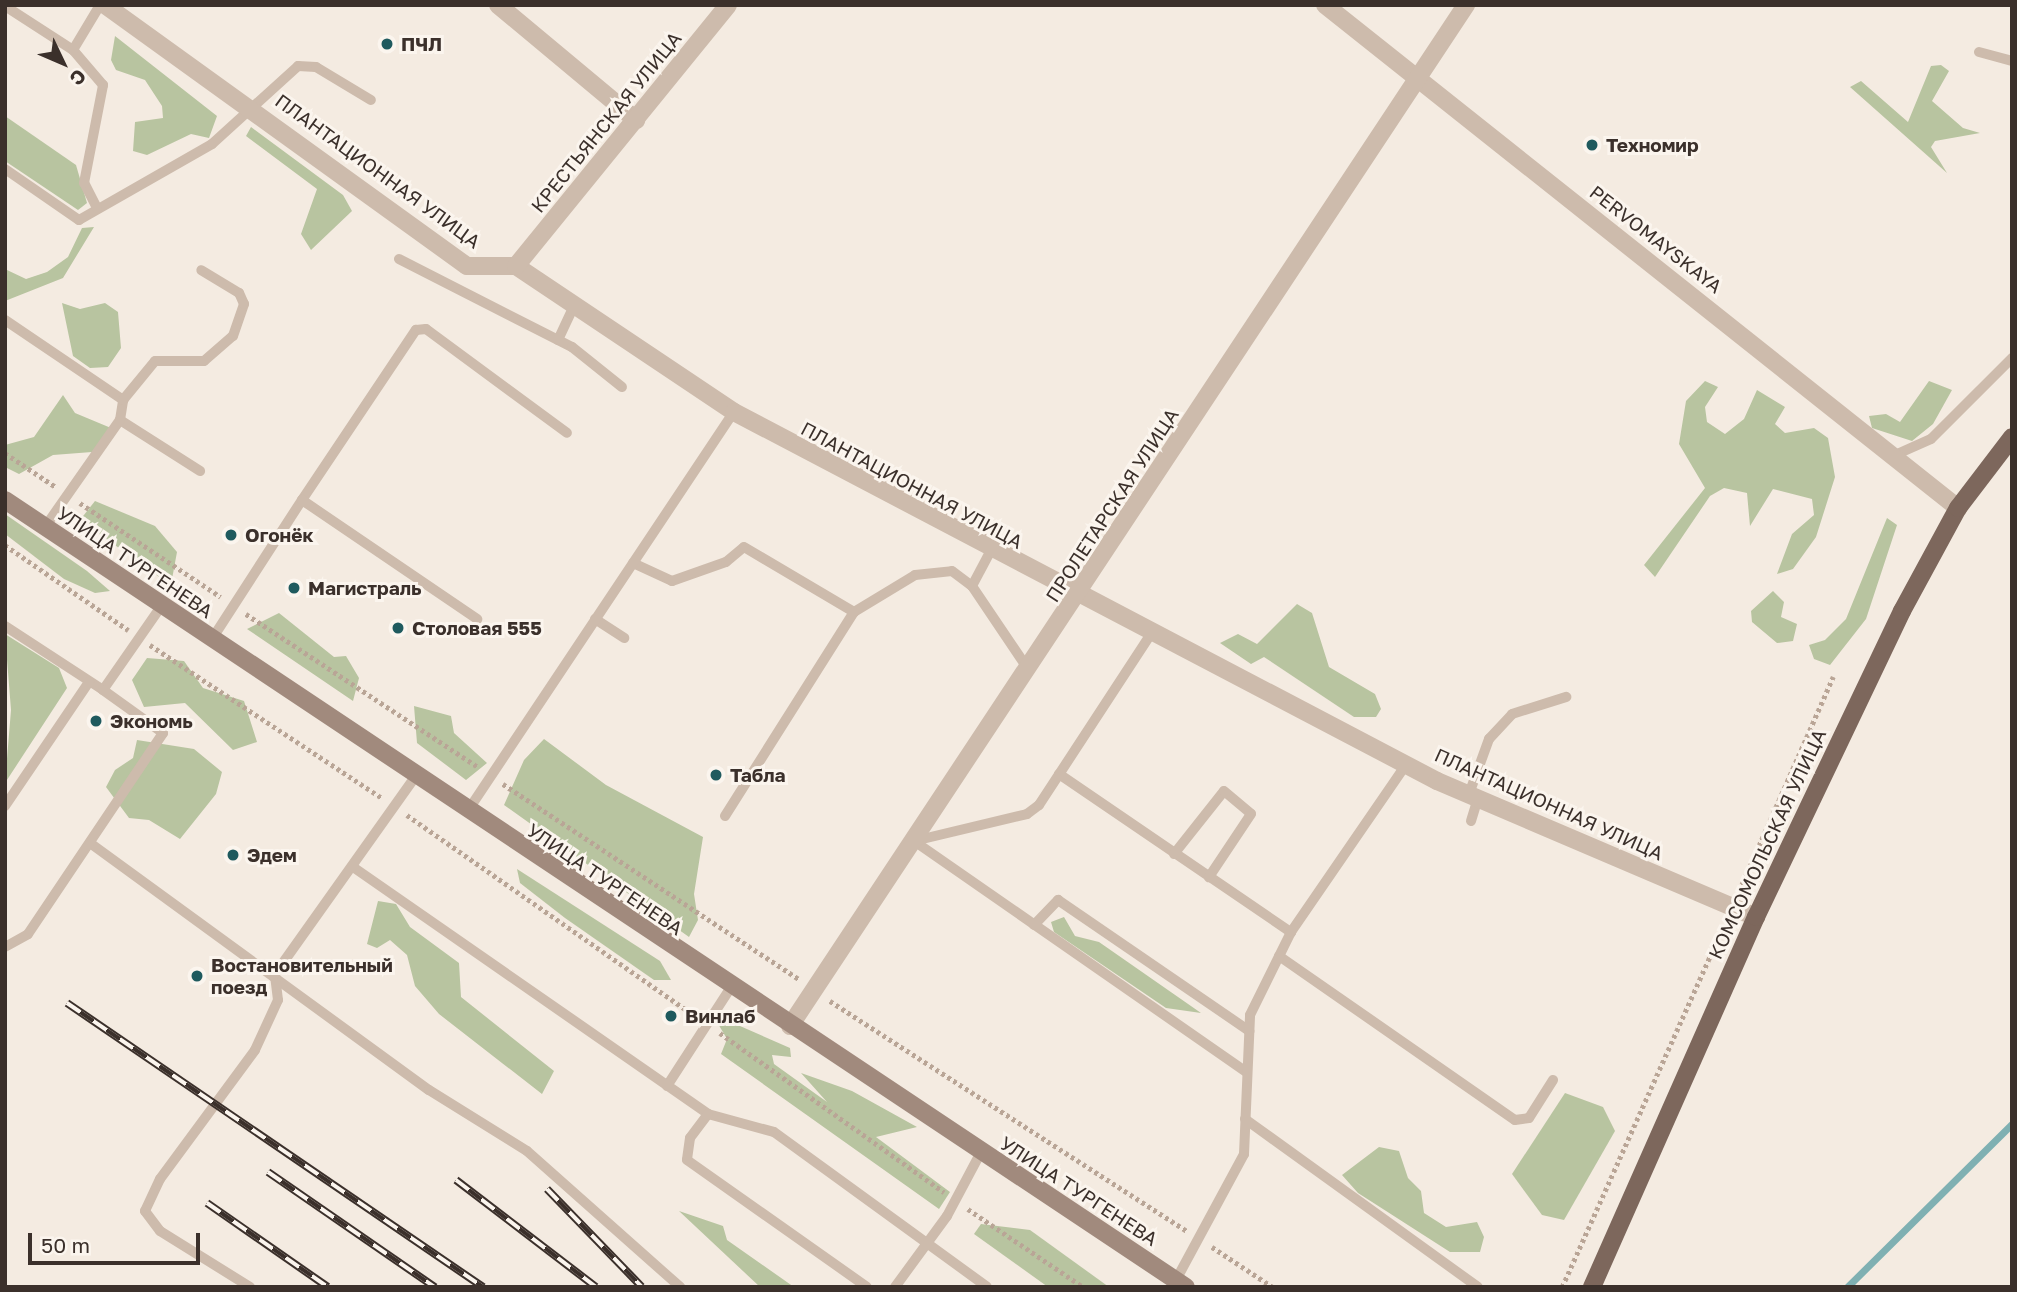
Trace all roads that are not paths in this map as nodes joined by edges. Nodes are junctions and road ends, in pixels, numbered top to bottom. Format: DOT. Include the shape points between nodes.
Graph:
graph roads {
  1 [pos="103,5"];
  2 [pos="498,5"];
  3 [pos="729,5"];
  4 [pos="1325,5"];
  5 [pos="1466,5"];
  6 [pos="5,6"];
  7 [pos="73,50"];
  8 [pos="1979,52"];
  9 [pos="2012,61"];
  10 [pos="1418,78"];
  11 [pos="370,100"];
  12 [pos="250,105"];
  13 [pos="636,120"];
  14 [pos="5,169"];
  15 [pos="97,208"];
  16 [pos="400,259"];
  17 [pos="516,266"];
  18 [pos="201,270"];
  19 [pos="574,305"];
  20 [pos="5,320"];
  21 [pos="558,340"];
  22 [pos="2012,358"];
  23 [pos="622,387"];
  24 [pos="123,400"];
  25 [pos="734,412"];
  26 [pos="120,420"];
  27 [pos="567,433"];
  28 [pos="2012,436"];
  29 [pos="1895,455"];
  30 [pos="200,471"];
  31 [pos="5,500"];
  32 [pos="302,500"];
  33 [pos="1958,508"];
  34 [pos="46,527"];
  35 [pos="990,552"];
  36 [pos="633,563"];
  37 [pos="972,586"];
  38 [pos="1078,596"];
  39 [pos="162,605"];
  40 [pos="853,612"];
  41 [pos="477,619"];
  42 [pos="595,619"];
  43 [pos="5,626"];
  44 [pos="1152,632"];
  45 [pos="624,638"];
  46 [pos="212,639"];
  47 [pos="1029,670"];
  48 [pos="89,682"];
  49 [pos="103,690"];
  50 [pos="1566,697"];
  51 [pos="1408,762"];
  52 [pos="1059,774"];
  53 [pos="415,778"];
  54 [pos="1473,796"];
  55 [pos="5,806"];
  56 [pos="467,812"];
  57 [pos="726,816"];
  58 [pos="1471,821"];
  59 [pos="914,841"];
  60 [pos="90,844"];
  61 [pos="1174,853"];
  62 [pos="353,867"];
  63 [pos="1209,877"];
  64 [pos="1756,916"];
  65 [pos="1034,925"];
  66 [pos="1291,932"];
  67 [pos="5,947"];
  68 [pos="1279,956"];
  69 [pos="275,974"];
  70 [pos="731,987"];
  71 [pos="790,1026"];
  72 [pos="1249,1031"];
  73 [pos="1246,1072"];
  74 [pos="1553,1080"];
  75 [pos="667,1086"];
  76 [pos="708,1114"];
  77 [pos="1245,1119"];
  78 [pos="981,1152"];
  79 [pos="927,1244"];
  80 [pos="1181,1283"];
  81 [pos="250,1287"];
  82 [pos="680,1287"];
  83 [pos="867,1287"];
  84 [pos="895,1287"];
  85 [pos="987,1287"];
  86 [pos="1478,1287"];
  87 [pos="1592,1287"];
  1 -- 7 [label="lane"];
  1 -- 12 [label="street, ПЛАНТАЦИОННАЯ УЛИЦА"];
  2 -- 13 [label="street"];
  3 -- 13 [label="street, КРЕСТЬЯНСКАЯ УЛИЦА"];
  4 -- 10 [label="street, PERVOMAYSKAYA"];
  5 -- 10 [label="street, ПРОЛЕТАРСКАЯ УЛИЦА"];
  6 -- 7 [label="lane"];
  7 -- 15 [label="lane" via="103,85 84,183"];
  8 -- 9 [label="lane"];
  10 -- 29 [label="street, PERVOMAYSKAYA"];
  10 -- 38 [label="street, ПРОЛЕТАРСКАЯ УЛИЦА"];
  11 -- 12 [label="lane" via="317,67 298,66 267,99"];
  12 -- 15 [label="lane" via="212,144"];
  12 -- 17 [label="street, ПЛАНТАЦИОННАЯ УЛИЦА" via="467,266"];
  13 -- 17 [label="street, КРЕСТЬЯНСКАЯ УЛИЦА"];
  14 -- 15 [label="lane" via="79,220"];
  16 -- 21 [label="lane"];
  17 -- 19 [label="street, ПЛАНТАЦИОННАЯ УЛИЦА"];
  18 -- 24 [label="lane" via="239,293 244,304 233,336 204,361 155,361"];
  19 -- 21 [label="lane"];
  19 -- 25 [label="street, ПЛАНТАЦИОННАЯ УЛИЦА"];
  20 -- 24 [label="lane"];
  21 -- 23 [label="lane"];
  22 -- 29 [label="lane" via="1931,439"];
  24 -- 26 [label="lane"];
  25 -- 35 [label="street, ПЛАНТАЦИОННАЯ УЛИЦА"];
  25 -- 36 [label="lane"];
  26 -- 30 [label="lane"];
  26 -- 34 [label="lane"];
  27 -- 32 [label="lane" via="426,329 416,330"];
  28 -- 33 [label="main road, КОМСОМОЛЬСКАЯ УЛИЦА"];
  29 -- 33 [label="street, PERVOMAYSKAYA"];
  31 -- 34 [label="main road, УЛИЦА ТУРГЕНЕВА"];
  32 -- 41 [label="lane"];
  32 -- 46 [label="lane"];
  33 -- 64 [label="main road, КОМСОМОЛЬСКАЯ УЛИЦА" via="1902,611"];
  34 -- 39 [label="main road, УЛИЦА ТУРГЕНЕВА"];
  35 -- 37 [label="lane"];
  35 -- 38 [label="street, ПЛАНТАЦИОННАЯ УЛИЦА"];
  36 -- 40 [label="lane" via="672,581 726,562 744,548"];
  36 -- 42 [label="lane"];
  37 -- 40 [label="lane" via="937,568"];
  37 -- 47 [label="lane"];
  38 -- 44 [label="street, ПЛАНТАЦИОННАЯ УЛИЦА"];
  38 -- 47 [label="street, ПРОЛЕТАРСКАЯ УЛИЦА"];
  39 -- 46 [label="main road, УЛИЦА ТУРГЕНЕВА"];
  39 -- 49 [label="lane"];
  40 -- 57 [label="lane"];
  42 -- 45 [label="lane"];
  42 -- 56 [label="lane"];
  43 -- 48 [label="lane"];
  44 -- 51 [label="street, ПЛАНТАЦИОННАЯ УЛИЦА"];
  44 -- 52 [label="lane"];
  46 -- 53 [label="main road, УЛИЦА ТУРГЕНЕВА"];
  47 -- 59 [label="street, ПРОЛЕТАРСКАЯ УЛИЦА"];
  48 -- 49 [label="lane"];
  48 -- 55 [label="lane"];
  49 -- 60 [label="lane" via="163,733"];
  50 -- 54 [label="lane" via="1511,714 1489,739"];
  51 -- 54 [label="street, ПЛАНТАЦИОННАЯ УЛИЦА"];
  51 -- 66 [label="lane"];
  52 -- 59 [label="lane" via="1027,814"];
  52 -- 61 [label="lane"];
  53 -- 56 [label="main road, УЛИЦА ТУРГЕНЕВА"];
  53 -- 62 [label="lane"];
  54 -- 58 [label="lane"];
  54 -- 64 [label="street, ПЛАНТАЦИОННАЯ УЛИЦА"];
  56 -- 70 [label="main road, УЛИЦА ТУРГЕНЕВА"];
  59 -- 65 [label="lane"];
  59 -- 71 [label="street, ПРОЛЕТАРСКАЯ УЛИЦА"];
  60 -- 67 [label="lane" via="28,934"];
  60 -- 69 [label="lane"];
  61 -- 63 [label="lane"];
  61 -- 63 [label="lane" via="1224,791 1251,814"];
  62 -- 69 [label="lane"];
  62 -- 75 [label="lane"];
  63 -- 66 [label="lane"];
  64 -- 87 [label="main road, КОМСОМОЛЬСКАЯ УЛИЦА"];
  65 -- 72 [label="lane" via="1058,900"];
  65 -- 73 [label="lane"];
  66 -- 68 [label="lane"];
  68 -- 72 [label="lane" via="1250,1015"];
  68 -- 74 [label="lane" via="1515,1120 1528,1118"];
  69 -- 81 [label="lane" via="278,1000 255,1049 160,1179 145,1211 160,1231"];
  69 -- 82 [label="lane" via="429,1090 527,1151"];
  70 -- 71 [label="main road, УЛИЦА ТУРГЕНЕВА"];
  70 -- 75 [label="lane"];
  71 -- 78 [label="main road, УЛИЦА ТУРГЕНЕВА"];
  72 -- 73 [label="lane"];
  73 -- 77 [label="lane"];
  75 -- 76 [label="lane"];
  76 -- 79 [label="lane" via="774,1132"];
  76 -- 83 [label="lane" via="690,1138 687,1160"];
  77 -- 80 [label="lane" via="1244,1154"];
  77 -- 86 [label="lane"];
  78 -- 79 [label="lane"];
  78 -- 80 [label="main road, УЛИЦА ТУРГЕНЕВА"];
  79 -- 84 [label="lane"];
  79 -- 85 [label="lane"];
}
